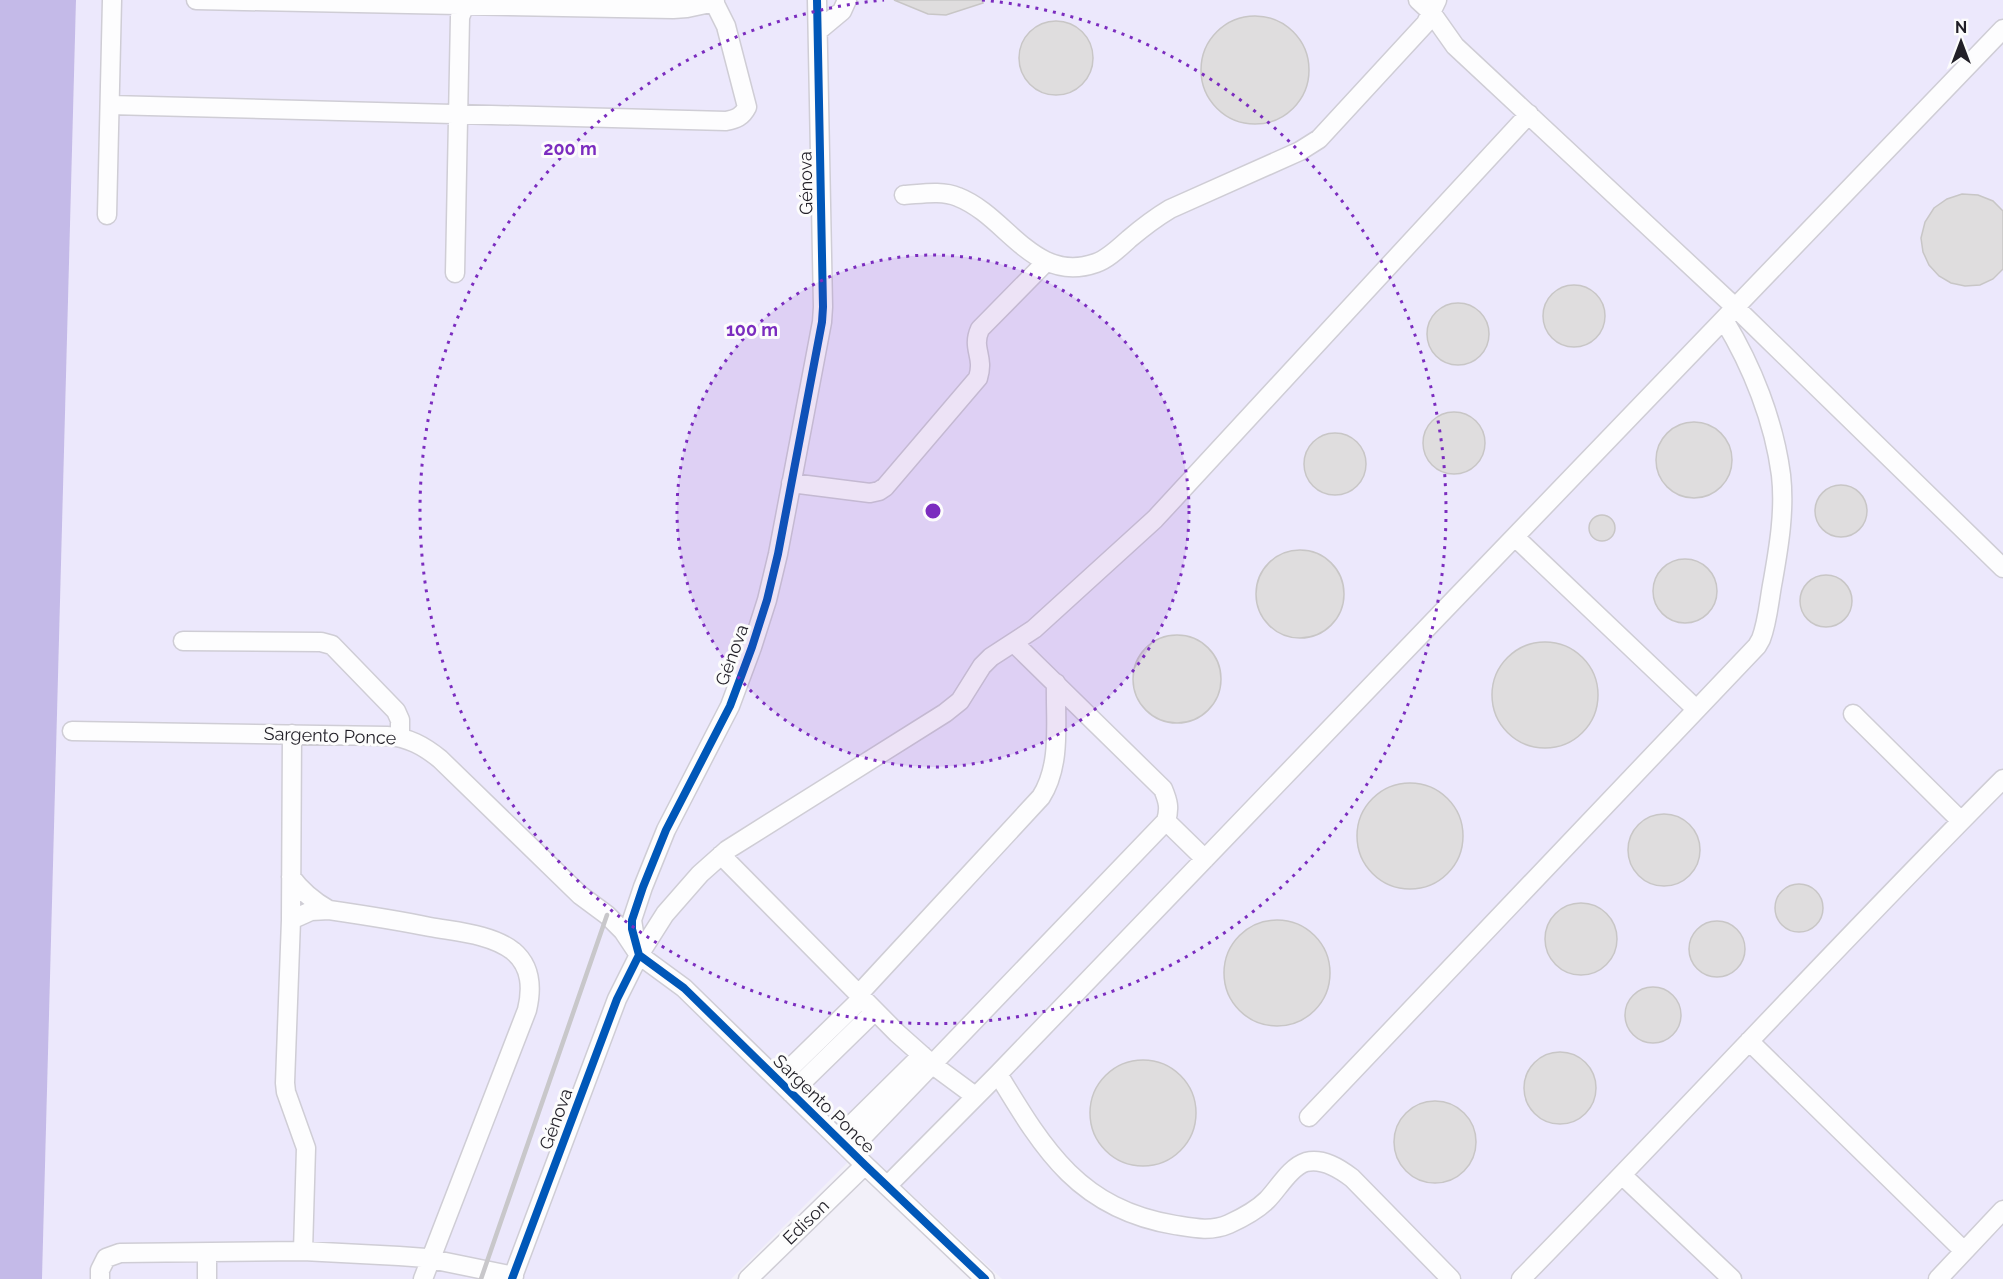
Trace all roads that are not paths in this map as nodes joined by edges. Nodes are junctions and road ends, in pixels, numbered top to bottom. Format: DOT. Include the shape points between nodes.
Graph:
graph roads {
  1 [pos="112,0"];
  2 [pos="196,0"];
  3 [pos="817,0"];
  4 [pos="847,0"];
  5 [pos="714,1"];
  6 [pos="466,3"];
  7 [pos="1429,4"];
  8 [pos="2003,29"];
  9 [pos="818,30"];
  10 [pos="110,105"];
  11 [pos="458,114"];
  12 [pos="1529,114"];
  13 [pos="904,195"];
  14 [pos="107,215"];
  15 [pos="1046,262"];
  16 [pos="455,273"];
  17 [pos="1730,314"];
  18 [pos="791,483"];
  19 [pos="1515,537"];
  20 [pos="2003,568"];
  21 [pos="183,641"];
  22 [pos="1014,643"];
  23 [pos="1056,683"];
  24 [pos="1696,709"];
  25 [pos="1853,714"];
  26 [pos="72,730"];
  27 [pos="292,734"];
  28 [pos="400,737"];
  29 [pos="2003,779"];
  30 [pos="1166,821"];
  31 [pos="1961,821"];
  32 [pos="721,855"];
  33 [pos="1205,859"];
  34 [pos="291,877"];
  35 [pos="329,910"];
  36 [pos="291,920"];
  37 [pos="639,955"];
  38 [pos="860,996"];
  39 [pos="875,1011"];
  40 [pos="1749,1041"];
  41 [pos="928,1060"];
  42 [pos="998,1074"];
  43 [pos="778,1080"];
  44 [pos="791,1093"];
  45 [pos="975,1096"];
  46 [pos="1309,1117"];
  47 [pos="844,1144"];
  48 [pos="865,1165"];
  49 [pos="1622,1175"];
  50 [pos="887,1186"];
  51 [pos="2003,1210"];
  52 [pos="303,1251"];
  53 [pos="1964,1251"];
  54 [pos="207,1252"];
  55 [pos="431,1258"];
  56 [pos="513,1277"];
  57 [pos="100,1279"];
  58 [pos="207,1279"];
  59 [pos="423,1279"];
  60 [pos="748,1279"];
  61 [pos="985,1279"];
  62 [pos="1450,1279"];
  63 [pos="1521,1279"];
  64 [pos="1732,1279"];
  65 [pos="1938,1279"];
  1 -- 10 [label="street"];
  2 -- 6 [label="street"];
  3 -- 9 [label="street, Génova"];
  4 -- 9 [label="street" via="842,11"];
  5 -- 6 [label="street" via="673,9"];
  5 -- 11 [label="street" via="726,26 747,107 735,119"];
  6 -- 11 [label="street" via="460,17"];
  7 -- 12 [label="street" via="1455,46"];
  7 -- 15 [label="street" via="1426,23 1311,145 1170,209 1098,263 1079,267"];
  8 -- 17 [label="street"];
  9 -- 18 [label="street, Génova" via="823,307"];
  10 -- 11 [label="street"];
  10 -- 14 [label="street"];
  11 -- 16 [label="street"];
  12 -- 17 [label="street"];
  12 -- 22 [label="street" via="1155,519"];
  13 -- 15 [label="street" via="957,196"];
  15 -- 18 [label="street" via="980,329 976,337 981,362 978,378 885,487 870,493"];
  17 -- 19 [label="street"];
  17 -- 20 [label="street"];
  17 -- 24 [label="street" via="1774,437 1781,476 1780,538 1761,639"];
  18 -- 37 [label="street, Génova" via="778,554 752,648 730,705 666,830 632,920"];
  19 -- 24 [label="street"];
  19 -- 33 [label="street"];
  21 -- 28 [label="street" via="332,645 396,711"];
  22 -- 23 [label="street"];
  22 -- 32 [label="street" via="982,666 960,701 945,714"];
  23 -- 30 [label="street" via="1163,789 1169,809"];
  23 -- 38 [label="street" via="1054,762 1049,785"];
  24 -- 46 [label="street"];
  25 -- 31 [label="street"];
  26 -- 27 [label="street, Sargento Ponce"];
  27 -- 28 [label="street, Sargento Ponce"];
  27 -- 34 [label="street"];
  28 -- 37 [label="street, Sargento Ponce" via="419,744 440,759 580,895 607,915"];
  29 -- 31 [label="street"];
  30 -- 33 [label="street"];
  30 -- 41 [label="street"];
  31 -- 40 [label="street"];
  32 -- 37 [label="street" via="665,914"];
  32 -- 38 [label="street"];
  33 -- 42 [label="street"];
  34 -- 35 [label="street" via="301,892"];
  34 -- 36 [label="street"];
  35 -- 36 [label="street" via="311,911"];
  35 -- 55 [label="street" via="467,933 497,942 514,952 531,980 527,1010"];
  36 -- 52 [label="street" via="285,1083 306,1148"];
  37 -- 43 [label="street, Sargento Ponce" via="684,988"];
  37 -- 56 [label="street, Génova" via="616,999"];
  38 -- 39 [label="street"];
  38 -- 43 [label="street"];
  39 -- 41 [label="street"];
  39 -- 44 [label="street"];
  40 -- 49 [label="street"];
  40 -- 53 [label="street"];
  41 -- 45 [label="street"];
  41 -- 47 [label="street"];
  42 -- 45 [label="street"];
  42 -- 62 [label="street" via="1056,1162 1098,1197 1141,1218 1194,1229 1225,1226 1266,1202 1297,1167 1319,1161 1352,1178"];
  43 -- 44 [label="street, Sargento Ponce"];
  44 -- 47 [label="street, Sargento Ponce"];
  45 -- 50 [label="street"];
  47 -- 48 [label="street, Sargento Ponce"];
  48 -- 50 [label="street, Sargento Ponce"];
  48 -- 60 [label="street, Edison"];
  49 -- 63 [label="street"];
  49 -- 64 [label="street"];
  50 -- 61 [label="street, Sargento Ponce"];
  51 -- 53 [label="street"];
  52 -- 54 [label="street"];
  52 -- 55 [label="street"];
  53 -- 65 [label="street"];
  54 -- 57 [label="street" via="112,1255 102,1263"];
  54 -- 58 [label="street"];
  55 -- 56 [label="street"];
  55 -- 59 [label="street"];
}
